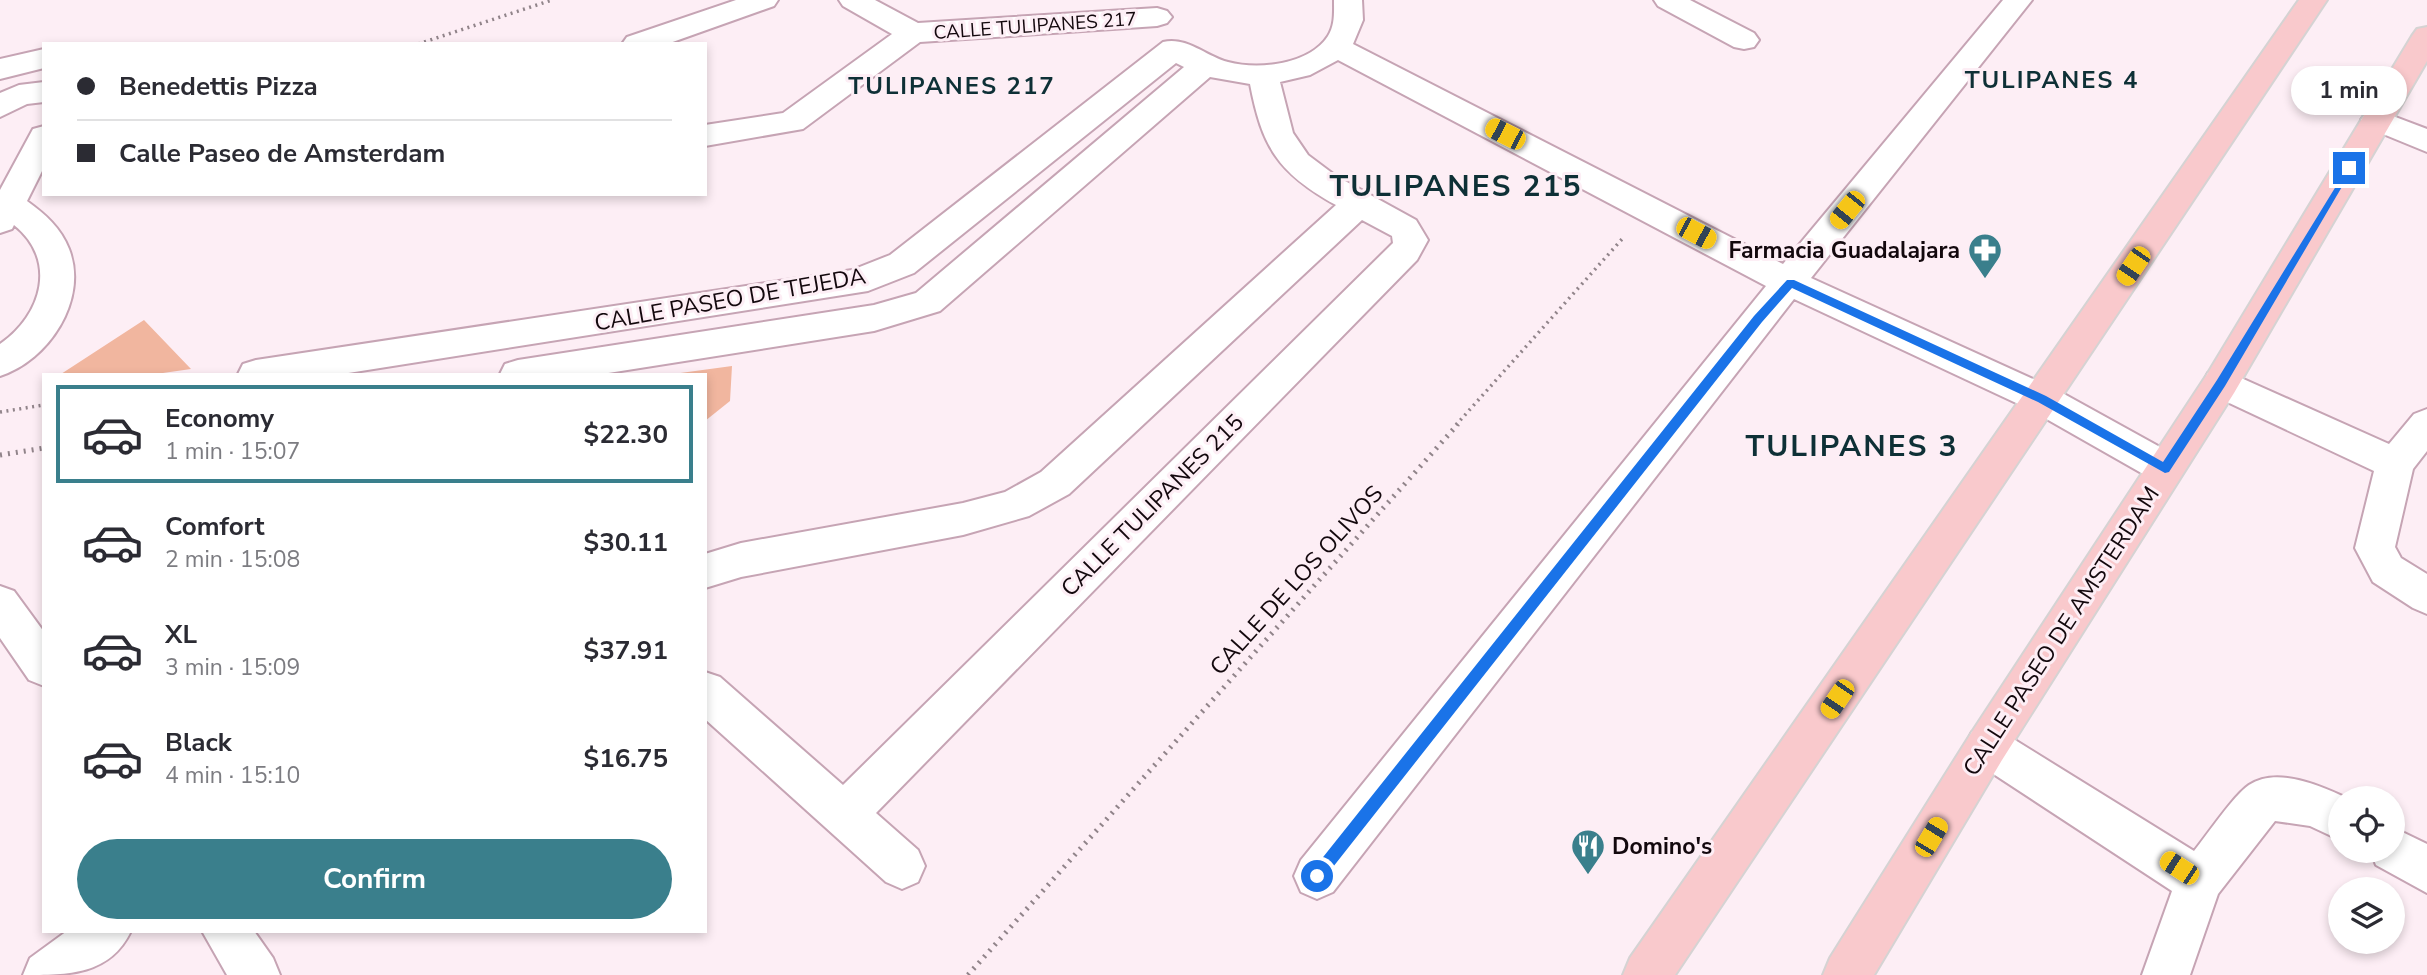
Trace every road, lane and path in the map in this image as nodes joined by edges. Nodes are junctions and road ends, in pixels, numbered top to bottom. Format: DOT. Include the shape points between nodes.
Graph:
graph roads {
  1 [pos="552,0"];
  2 [pos="764,0"];
  3 [pos="853,0"];
  4 [pos="1348,0"];
  5 [pos="1668,0"];
  6 [pos="2018,0"];
  7 [pos="2313,0"];
  8 [pos="1158,9"];
  9 [pos="913,33"];
  10 [pos="2427,36"];
  11 [pos="1744,40"];
  12 [pos="424,42"];
  13 [pos="644,42"];
  14 [pos="1337,48"];
  15 [pos="1174,49"];
  16 [pos="42,58"];
  17 [pos="1204,66"];
  18 [pos="0,69"];
  19 [pos="1264,73"];
  20 [pos="42,92"];
  21 [pos="0,107"];
  22 [pos="2377,120"];
  23 [pos="707,136"];
  24 [pos="42,140"];
  25 [pos="2427,141"];
  26 [pos="1360,202"];
  27 [pos="1649,208"];
  28 [pos="4,212"];
  29 [pos="1790,283"];
  30 [pos="0,362"];
  31 [pos="263,373"];
  32 [pos="523,373"];
  33 [pos="2221,383"];
  34 [pos="2042,399"];
  35 [pos="42,405"];
  36 [pos="0,412"];
  37 [pos="2427,424"];
  38 [pos="42,448"];
  39 [pos="0,455"];
  40 [pos="2395,464"];
  41 [pos="2165,468"];
  42 [pos="707,570"];
  43 [pos="2427,596"];
  44 [pos="0,604"];
  45 [pos="42,664"];
  46 [pos="707,693"];
  47 [pos="1987,746"];
  48 [pos="2328,810"];
  49 [pos="845,814"];
  50 [pos="2405,857"];
  51 [pos="902,866"];
  52 [pos="2427,870"];
  53 [pos="1317,876"];
  54 [pos="2200,881"];
  55 [pos="104,933"];
  56 [pos="227,933"];
  57 [pos="47,975"];
  58 [pos="256,975"];
  59 [pos="968,975"];
  60 [pos="1647,975"];
  61 [pos="1847,975"];
  62 [pos="2166,975"];
  1 -- 12 [label="path"];
  2 -- 13 [label="street"];
  3 -- 9 [label="street, CALLE TULIPANES 217"];
  4 -- 14 [label="street" via="1352,19"];
  5 -- 11 [label="street"];
  6 -- 29 [label="street"];
  7 -- 34 [label="main road"];
  8 -- 9 [label="street, CALLE TULIPANES 217"];
  8 -- 15 [label="street" via="1158,27"];
  9 -- 23 [label="street, CALLE TULIPANES 217" via="792,122"];
  10 -- 22 [label="main road, CALLE PASEO DE AMSTERDAM"];
  14 -- 19 [label="street" via="1317,61"];
  14 -- 27 [label="street"];
  15 -- 17 [label="street"];
  15 -- 31 [label="street, CALLE PASEO DE TEJEDA" via="902,264 856,282"];
  16 -- 18 [label="street"];
  17 -- 19 [label="street" via="1242,74"];
  17 -- 32 [label="street, CALLE PASEO DE TEJEDA" via="928,302 874,318"];
  19 -- 26 [label="street, CALLE TULIPANES 215" via="1285,150 1304,170"];
  20 -- 21 [label="street" via="19,95"];
  22 -- 25 [label="street"];
  22 -- 33 [label="main road, CALLE PASEO DE AMSTERDAM"];
  24 -- 28 [label="street"];
  26 -- 42 [label="street" via="1055,483 1015,505 963,519"];
  26 -- 49 [label="street, CALLE TULIPANES 215" via="1404,228 1411,240 1405,251"];
  27 -- 29 [label="street"];
  27 -- 59 [label="path, CALLE DE LOS OLIVOS"];
  28 -- 30 [label="street" via="44,234 57,265 57,289 30,340"];
  29 -- 34 [label="street"];
  29 -- 53 [label="street"];
  33 -- 40 [label="street"];
  33 -- 41 [label="main road, CALLE PASEO DE AMSTERDAM"];
  34 -- 41 [label="street"];
  34 -- 60 [label="main road"];
  35 -- 36 [label="path"];
  37 -- 40 [label="street"];
  38 -- 39 [label="path"];
  40 -- 43 [label="street" via="2375,548 2387,570"];
  41 -- 47 [label="main road, CALLE PASEO DE AMSTERDAM"];
  44 -- 45 [label="street"];
  46 -- 49 [label="street"];
  47 -- 54 [label="street"];
  47 -- 61 [label="main road, CALLE PASEO DE AMSTERDAM"];
  48 -- 54 [label="street" via="2287,798 2264,800"];
  49 -- 51 [label="street"];
  50 -- 52 [label="street"];
  54 -- 62 [label="street"];
  55 -- 57 [label="street"];
  56 -- 58 [label="street"];
}
